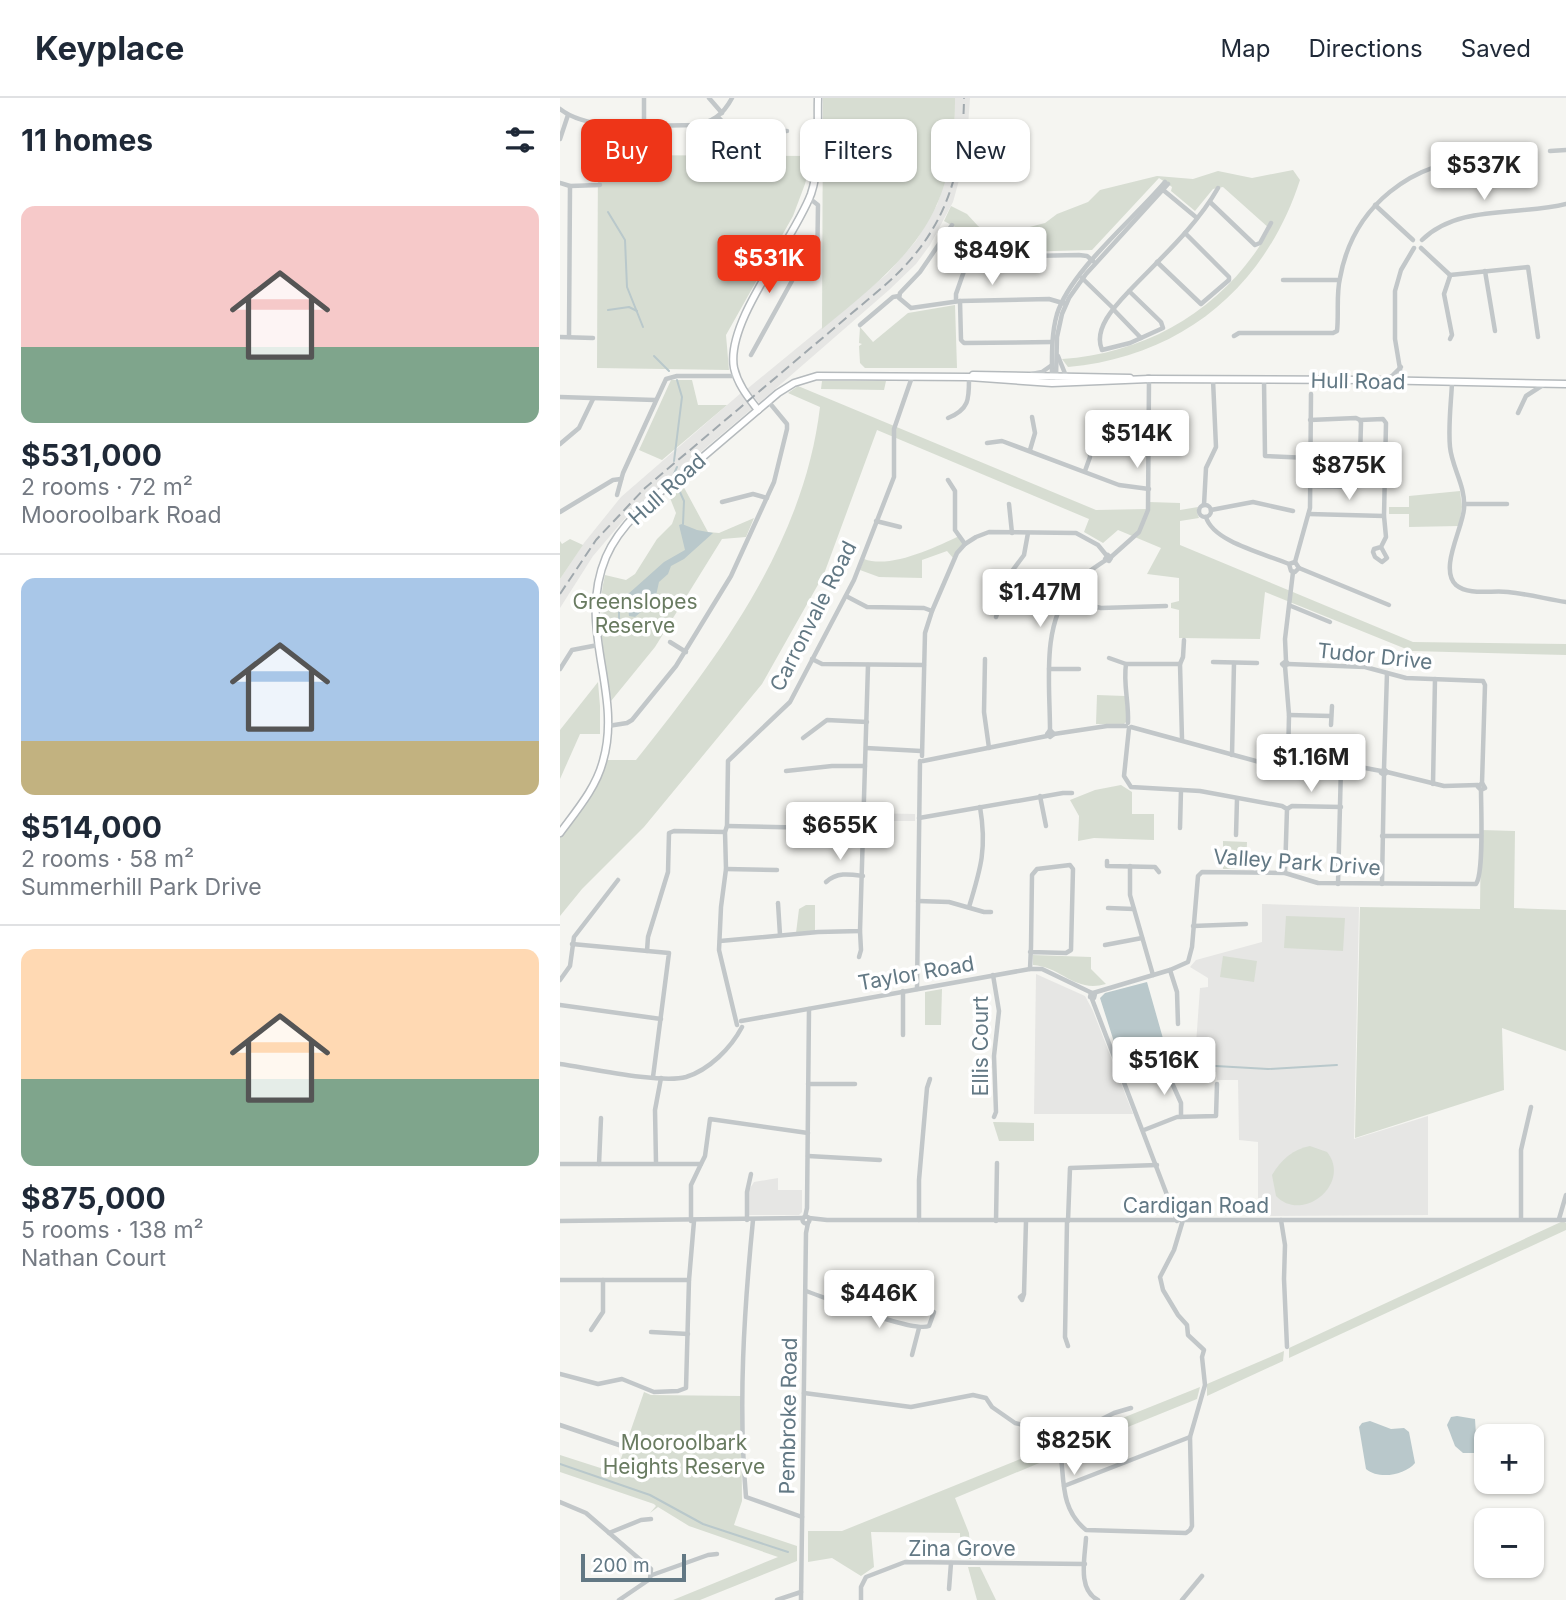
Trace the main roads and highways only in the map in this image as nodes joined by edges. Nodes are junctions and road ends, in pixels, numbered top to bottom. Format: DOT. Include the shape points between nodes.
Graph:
graph roads {
  1 [pos="818,98"];
  2 [pos="969,377"];
  3 [pos="1149,379"];
  4 [pos="1054,380"];
  5 [pos="1566,384"];
  6 [pos="758,410"];
  7 [pos="560,833"];
  1 -- 6 [label="main road" via="816,169 809,198 738,329 733,354 736,376"];
  2 -- 4 [label="main road, Hull Road"];
  2 -- 4 [label="main road, Hull Road"];
  2 -- 6 [label="main road, Hull Road" via="807,378 785,388"];
  3 -- 4 [label="main road, Hull Road"];
  3 -- 4 [label="main road, Hull Road" via="1066,376"];
  3 -- 5 [label="main road, Hull Road"];
  6 -- 7 [label="main road, Hull Road" via="654,497 607,555 596,587 594,617 608,726 606,750 587,797"];
}
